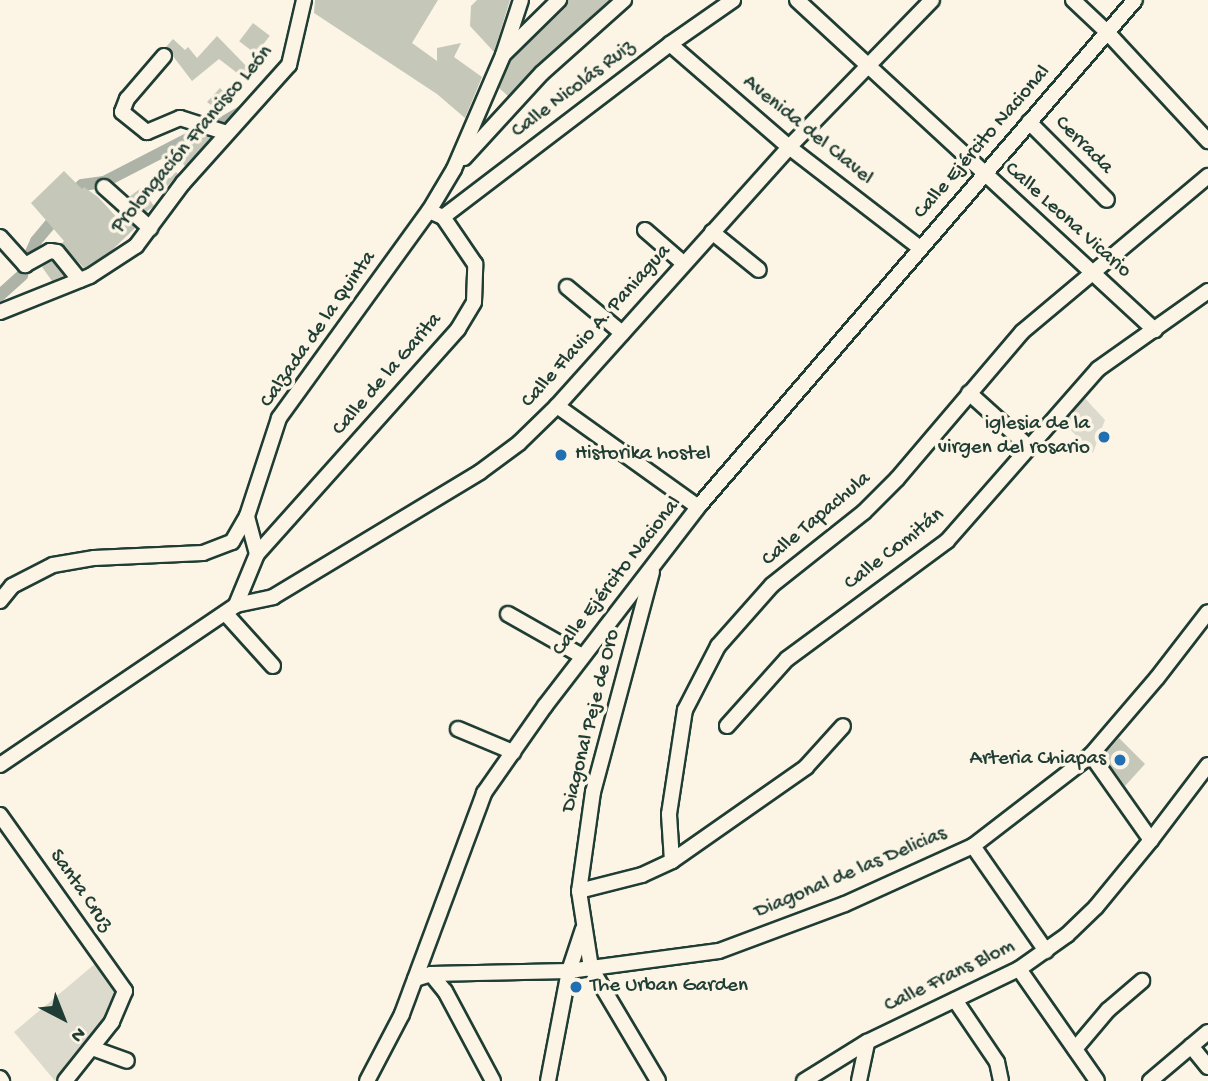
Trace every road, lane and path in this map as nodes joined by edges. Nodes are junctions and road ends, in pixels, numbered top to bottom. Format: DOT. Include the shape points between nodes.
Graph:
graph roads {
  1 [pos="304,0"];
  2 [pos="521,0"];
  3 [pos="559,0"];
  4 [pos="624,0"];
  5 [pos="733,0"];
  6 [pos="797,0"];
  7 [pos="932,0"];
  8 [pos="1073,0"];
  9 [pos="1135,0"];
  10 [pos="1107,32"];
  11 [pos="670,44"];
  12 [pos="503,55"];
  13 [pos="163,56"];
  14 [pos="868,67"];
  15 [pos="1029,122"];
  16 [pos="227,133"];
  17 [pos="1208,141"];
  18 [pos="789,147"];
  19 [pos="454,169"];
  20 [pos="984,174"];
  21 [pos="1208,176"];
  22 [pos="104,187"];
  23 [pos="1107,200"];
  24 [pos="436,214"];
  25 [pos="150,228"];
  26 [pos="645,230"];
  27 [pos="712,232"];
  28 [pos="0,237"];
  29 [pos="920,248"];
  30 [pos="682,263"];
  31 [pos="759,270"];
  32 [pos="1092,272"];
  33 [pos="80,280"];
  34 [pos="568,287"];
  35 [pos="1208,291"];
  36 [pos="0,312"];
  37 [pos="1154,330"];
  38 [pos="621,332"];
  39 [pos="969,393"];
  40 [pos="557,406"];
  41 [pos="1029,447"];
  42 [pos="698,507"];
  43 [pos="247,516"];
  44 [pos="257,554"];
  45 [pos="654,564"];
  46 [pos="0,601"];
  47 [pos="231,610"];
  48 [pos="1208,612"];
  49 [pos="508,614"];
  50 [pos="582,656"];
  51 [pos="273,666"];
  52 [pos="727,726"];
  53 [pos="843,726"];
  54 [pos="458,729"];
  55 [pos="513,752"];
  56 [pos="1090,755"];
  57 [pos="0,765"];
  58 [pos="1208,765"];
  59 [pos="0,814"];
  60 [pos="1151,841"];
  61 [pos="973,846"];
  62 [pos="672,861"];
  63 [pos="579,891"];
  64 [pos="583,928"];
  65 [pos="1046,951"];
  66 [pos="591,968"];
  67 [pos="1019,969"];
  68 [pos="569,971"];
  69 [pos="431,974"];
  70 [pos="415,979"];
  71 [pos="1142,981"];
  72 [pos="955,1000"];
  73 [pos="1208,1032"];
  74 [pos="867,1042"];
  75 [pos="1191,1046"];
  76 [pos="92,1048"];
  77 [pos="1075,1049"];
  78 [pos="127,1061"];
  79 [pos="1208,1067"];
  80 [pos="65,1081"];
  81 [pos="367,1081"];
  82 [pos="493,1081"];
  83 [pos="548,1081"];
  84 [pos="658,1081"];
  85 [pos="804,1081"];
  86 [pos="859,1081"];
  87 [pos="1001,1081"];
  88 [pos="1097,1081"];
  89 [pos="1150,1081"];
  1 -- 16 [label="street, Prolongación Francisco León" via="289,65"];
  2 -- 12 [label="street, Calzada de la Quinta"];
  3 -- 12 [label="street"];
  4 -- 19 [label="street" via="542,73"];
  5 -- 11 [label="street, Calle Nicolás Ruiz"];
  6 -- 14 [label="street, Calle Leona Vicario"];
  7 -- 14 [label="street, Calle Flavio A. Paniagua"];
  8 -- 10 [label="street"];
  9 -- 10 [label="street, Calle Ejército Nacional"];
  10 -- 15 [label="street, Calle Ejército Nacional"];
  10 -- 17 [label="street"];
  11 -- 18 [label="street, Avenida del Clavel"];
  11 -- 24 [label="street, Calle Nicolás Ruiz"];
  12 -- 19 [label="street, Calzada de la Quinta"];
  13 -- 16 [label="street" via="127,99 122,112 147,132 180,118"];
  14 -- 18 [label="street, Calle Flavio A. Paniagua"];
  14 -- 20 [label="street, Calle Leona Vicario"];
  15 -- 20 [label="street, Calle Ejército Nacional"];
  15 -- 23 [label="street, Cerrada"];
  16 -- 25 [label="street, Prolongación Francisco León"];
  18 -- 27 [label="street, Calle Flavio A. Paniagua"];
  18 -- 29 [label="street, Avenida del Clavel"];
  19 -- 24 [label="street, Calzada de la Quinta"];
  20 -- 29 [label="street, Calle Ejército Nacional"];
  20 -- 32 [label="street, Calle Leona Vicario"];
  21 -- 32 [label="street, Calle Tapachula"];
  22 -- 25 [label="street"];
  24 -- 43 [label="street, Calzada de la Quinta" via="279,418"];
  24 -- 44 [label="street, Calle de la Garita" via="475,264 474,302 458,329"];
  25 -- 33 [label="street, Prolongación Francisco León" via="136,246"];
  26 -- 30 [label="street"];
  27 -- 30 [label="street, Calle Flavio A. Paniagua"];
  27 -- 31 [label="street"];
  28 -- 33 [label="street" via="25,265 50,251 57,252"];
  29 -- 42 [label="street, Calle Ejército Nacional"];
  30 -- 38 [label="street, Calle Flavio A. Paniagua"];
  32 -- 37 [label="street, Calle Leona Vicario"];
  32 -- 39 [label="street, Calle Tapachula" via="1022,332"];
  33 -- 36 [label="street, Prolongación Francisco León"];
  34 -- 38 [label="street"];
  35 -- 37 [label="street, Calle Comitán"];
  37 -- 41 [label="street, Calle Comitán" via="1098,369"];
  38 -- 40 [label="street, Calle Flavio A. Paniagua"];
  39 -- 41 [label="street"];
  39 -- 62 [label="street, Calle Tapachula" via="897,479 864,512 772,585 718,646 685,710 669,814"];
  40 -- 42 [label="street"];
  40 -- 47 [label="street, Calle Flavio A. Paniagua" via="480,472 273,597"];
  41 -- 52 [label="street, Calle Comitán" via="947,541 787,659"];
  42 -- 45 [label="street, Calle Ejército Nacional"];
  43 -- 44 [label="street"];
  43 -- 46 [label="street, Calzada de la Quinta" via="232,542 203,553 94,558 53,565 12,586"];
  44 -- 47 [label="street, Calle de la Garita"];
  45 -- 50 [label="street, Calle Ejército Nacional"];
  45 -- 63 [label="street, Diagonal Peje de Oro" via="593,792"];
  47 -- 51 [label="street"];
  47 -- 57 [label="street"];
  48 -- 56 [label="street, Diagonal de las Delicias"];
  49 -- 50 [label="street"];
  50 -- 55 [label="street, Calle Ejército Nacional"];
  53 -- 62 [label="street" via="806,767"];
  54 -- 55 [label="street"];
  55 -- 70 [label="street, Calle Ejército Nacional" via="484,793"];
  56 -- 60 [label="street"];
  56 -- 61 [label="street, Diagonal de las Delicias"];
  58 -- 60 [label="street, Calle Frans Blom"];
  59 -- 76 [label="street, Santa Cruz" via="125,991 112,1022"];
  60 -- 65 [label="street, Calle Frans Blom" via="1096,907"];
  61 -- 65 [label="street"];
  61 -- 66 [label="street, Diagonal de las Delicias" via="845,904 719,951"];
  62 -- 63 [label="street" via="642,875"];
  63 -- 64 [label="street, Diagonal Peje de Oro"];
  64 -- 66 [label="street, Diagonal Peje de Oro"];
  64 -- 68 [label="street"];
  65 -- 67 [label="street, Calle Frans Blom"];
  66 -- 68 [label="street, Diagonal de las Delicias"];
  66 -- 84 [label="street, Diagonal Peje de Oro"];
  67 -- 72 [label="street, Calle Frans Blom"];
  67 -- 77 [label="street"];
  68 -- 69 [label="street, Diagonal de las Delicias"];
  68 -- 83 [label="street"];
  69 -- 70 [label="street, Diagonal de las Delicias"];
  69 -- 82 [label="street" via="445,991"];
  70 -- 81 [label="street, Calle Ejército Nacional"];
  71 -- 77 [label="street" via="1108,1010"];
  72 -- 74 [label="street, Calle Frans Blom"];
  72 -- 87 [label="street" via="997,1062"];
  73 -- 75 [label="street"];
  74 -- 85 [label="street, Calle Frans Blom"];
  74 -- 86 [label="street"];
  75 -- 79 [label="street"];
  75 -- 89 [label="street"];
  76 -- 78 [label="street"];
  76 -- 80 [label="street"];
  77 -- 88 [label="street"];
}
